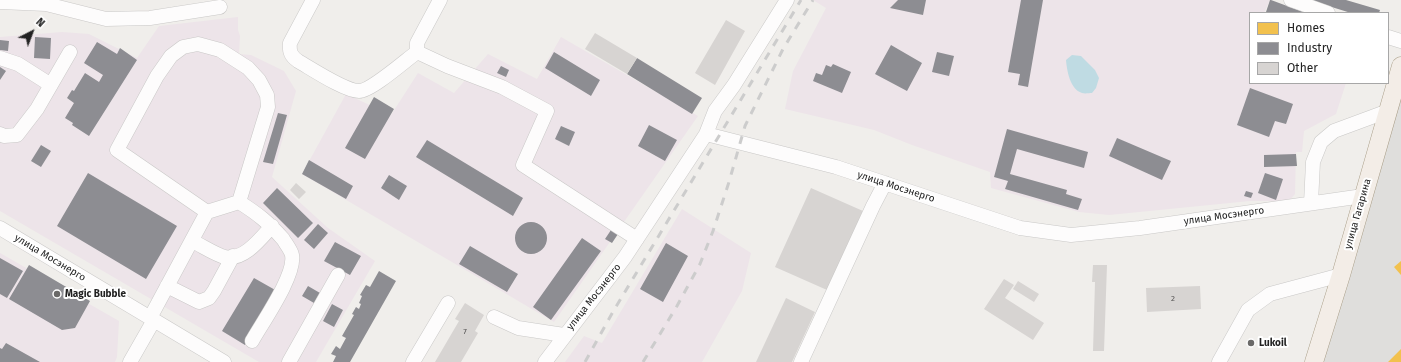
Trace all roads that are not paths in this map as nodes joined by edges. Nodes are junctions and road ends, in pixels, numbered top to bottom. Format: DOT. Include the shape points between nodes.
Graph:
graph roads {
  1 [pos="312,0"];
  2 [pos="440,0"];
  3 [pos="787,0"];
  4 [pos="1291,0"];
  5 [pos="0,2"];
  6 [pos="220,7"];
  7 [pos="1325,12"];
  8 [pos="1389,37"];
  9 [pos="1401,41"];
  10 [pos="70,52"];
  11 [pos="417,52"];
  12 [pos="0,58"];
  13 [pos="1401,66"];
  14 [pos="51,85"];
  15 [pos="1393,105"];
  16 [pos="0,134"];
  17 [pos="706,134"];
  18 [pos="885,184"];
  19 [pos="1363,196"];
  20 [pos="239,202"];
  21 [pos="1311,203"];
  22 [pos="207,212"];
  23 [pos="272,226"];
  24 [pos="0,228"];
  25 [pos="637,239"];
  26 [pos="192,241"];
  27 [pos="233,256"];
  28 [pos="338,275"];
  29 [pos="1341,275"];
  30 [pos="167,286"];
  31 [pos="448,303"];
  32 [pos="494,317"];
  33 [pos="152,319"];
  34 [pos="564,335"];
  35 [pos="252,341"];
  36 [pos="130,362"];
  37 [pos="224,362"];
  38 [pos="289,362"];
  39 [pos="413,362"];
  40 [pos="545,362"];
  41 [pos="801,362"];
  42 [pos="1219,362"];
  43 [pos="1314,362"];
  1 -- 11 [label="street" via="290,43 292,57 350,90 360,91 371,87"];
  2 -- 11 [label="street" via="417,43"];
  3 -- 17 [label="street" via="734,85 715,110"];
  4 -- 7 [label="street"];
  5 -- 6 [label="street" via="46,4 106,19 150,18"];
  8 -- 9 [label="street"];
  10 -- 14 [label="street"];
  11 -- 25 [label="street" via="502,87 547,111 523,164"];
  12 -- 14 [label="street" via="18,64"];
  13 -- 15 [label="main road, улица Гагарина"];
  14 -- 16 [label="street" via="17,135"];
  15 -- 19 [label="main road, улица Гагарина"];
  15 -- 21 [label="street" via="1334,131 1321,142 1313,162"];
  17 -- 18 [label="street, улица Мосэнерго" via="836,167"];
  17 -- 25 [label="street, улица Мосэнерго"];
  18 -- 21 [label="street, улица Мосэнерго" via="1020,228 1071,235 1140,228"];
  18 -- 41 [label="street"];
  19 -- 21 [label="street, улица Мосэнерго"];
  19 -- 29 [label="main road, улица Гагарина"];
  20 -- 22 [label="street"];
  20 -- 22 [label="street" via="268,107 266,95 259,80 248,68 220,50 198,44 183,48 171,56 156,76 117,150"];
  20 -- 23 [label="street"];
  22 -- 26 [label="street"];
  23 -- 27 [label="street" via="250,251"];
  23 -- 35 [label="street" via="292,256 291,268 287,280"];
  24 -- 33 [label="street, улица Мосэнерго"];
  25 -- 34 [label="street, улица Мосэнерго"];
  26 -- 27 [label="street" via="226,257"];
  26 -- 30 [label="street"];
  27 -- 30 [label="street" via="209,298 199,302"];
  28 -- 38 [label="street"];
  29 -- 42 [label="street" via="1270,294 1248,310"];
  29 -- 43 [label="main road, улица Гагарина"];
  30 -- 33 [label="street"];
  31 -- 39 [label="street"];
  32 -- 34 [label="street" via="518,328"];
  33 -- 36 [label="street"];
  33 -- 37 [label="street, улица Мосэнерго"];
  34 -- 40 [label="street, улица Мосэнерго"];
}
